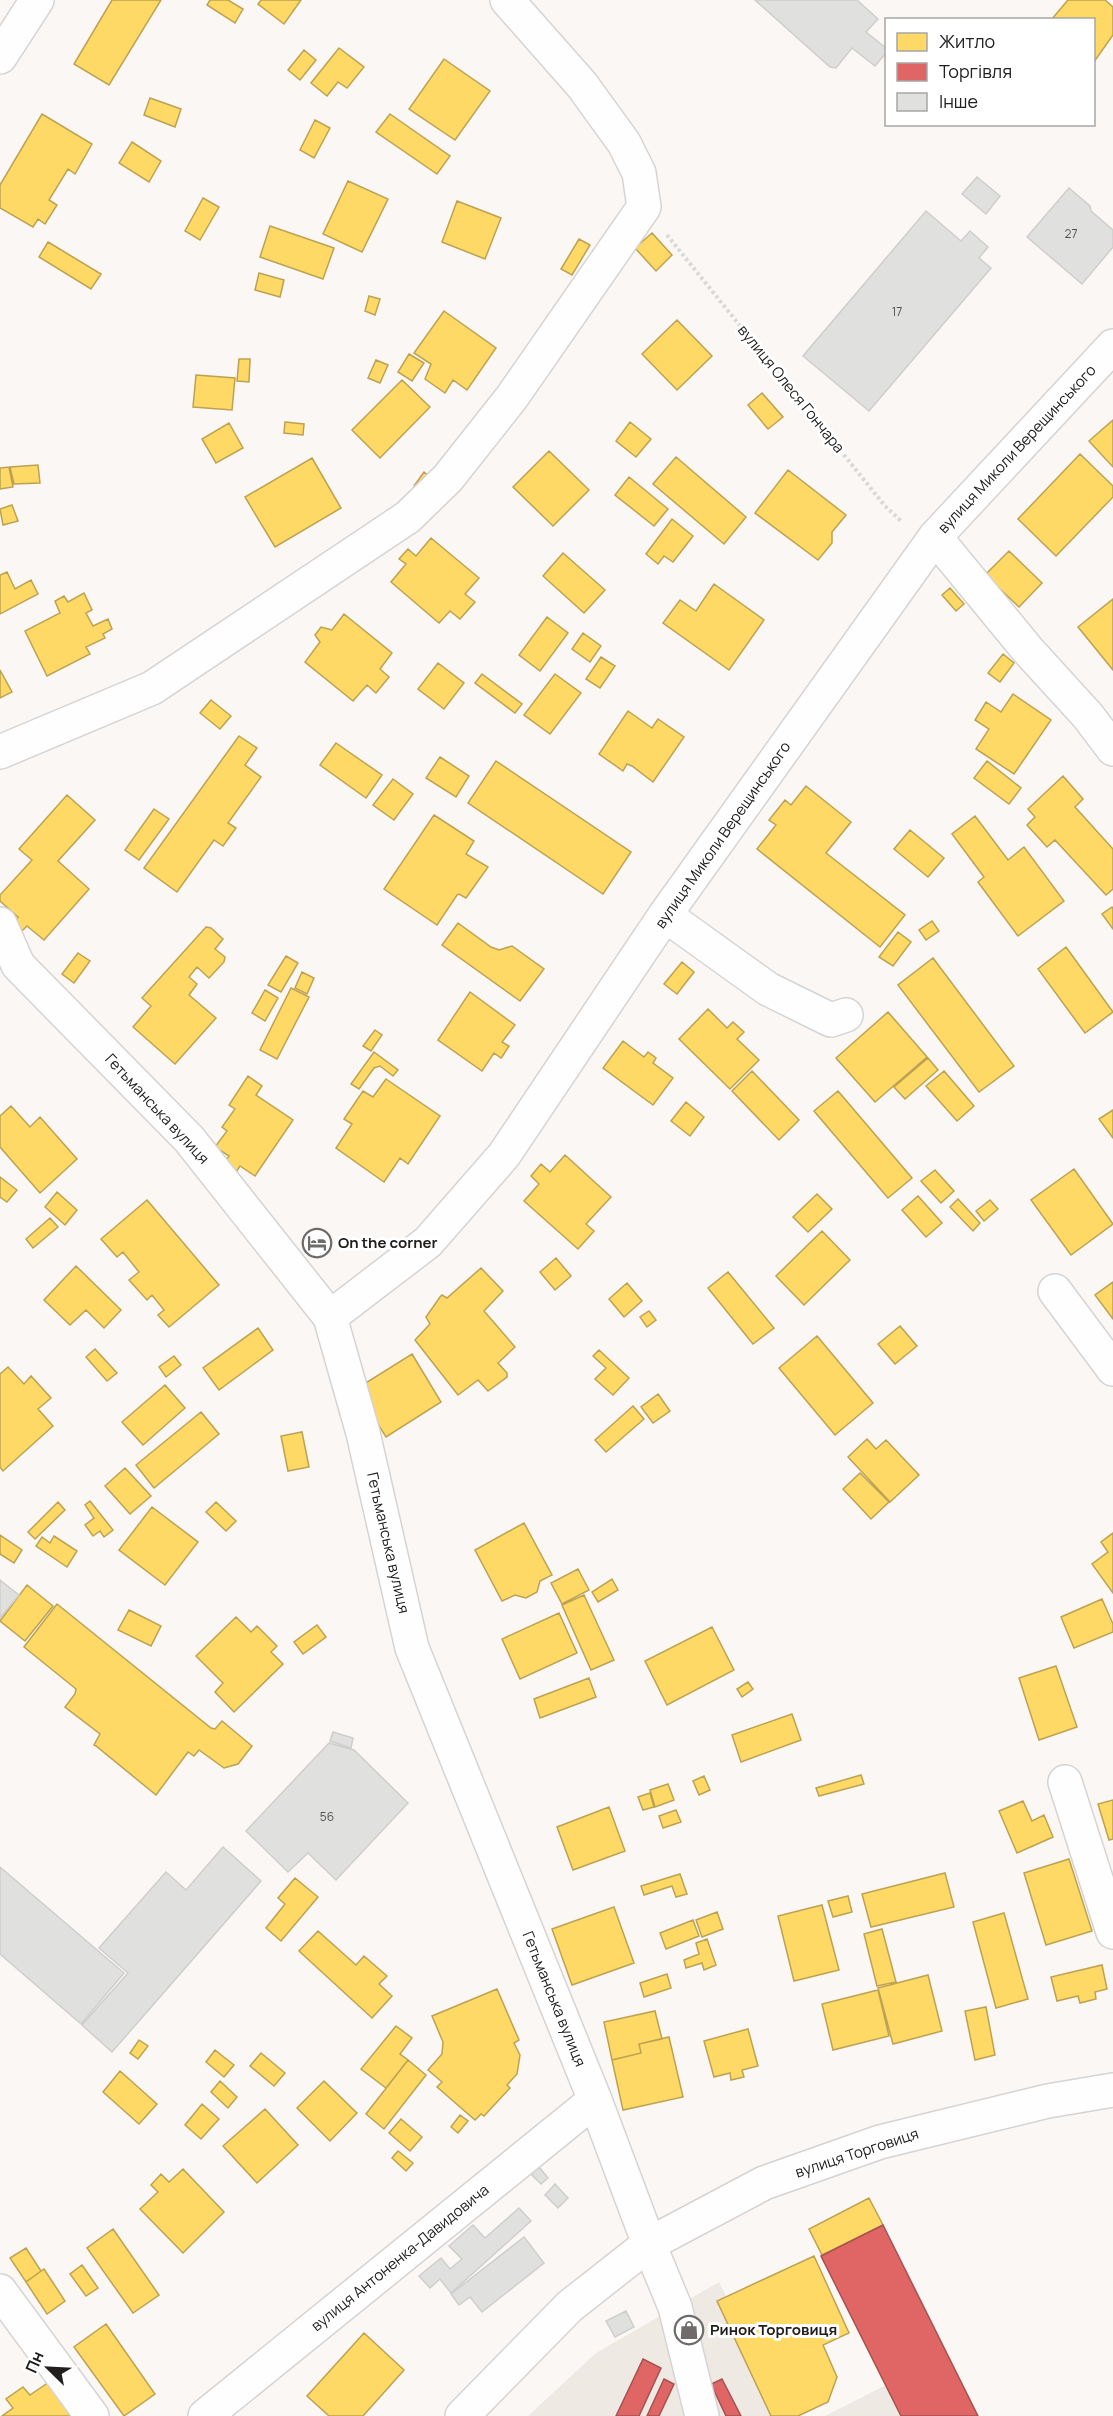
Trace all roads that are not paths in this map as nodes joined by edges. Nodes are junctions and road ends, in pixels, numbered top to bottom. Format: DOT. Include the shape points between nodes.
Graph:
graph roads {
  1 [pos="38,0"];
  2 [pos="507,0"];
  3 [pos="0,57"];
  4 [pos="1113,346"];
  5 [pos="935,537"];
  6 [pos="1113,749"];
  7 [pos="0,752"];
  8 [pos="665,915"];
  9 [pos="0,924"];
  10 [pos="9,974"];
  11 [pos="846,1016"];
  12 [pos="1055,1291"];
  13 [pos="330,1317"];
  14 [pos="1113,1369"];
  15 [pos="1065,1782"];
  16 [pos="1113,1932"];
  17 [pos="1113,2090"];
  18 [pos="595,2100"];
  19 [pos="649,2244"];
  20 [pos="0,2290"];
  21 [pos="92,2416"];
  22 [pos="206,2416"];
  23 [pos="462,2416"];
  24 [pos="702,2416"];
  1 -- 3 [label="street"];
  2 -- 7 [label="street" via="582,85 624,143 639,173 644,207 512,397 448,478 408,518 153,688"];
  4 -- 5 [label="street, вулиця Миколи Верещинського"];
  5 -- 6 [label="street"];
  5 -- 8 [label="street, вулиця Миколи Верещинського"];
  8 -- 11 [label="street" via="768,988 831,1020"];
  8 -- 13 [label="street, вулиця Миколи Верещинського" via="504,1155 428,1242"];
  9 -- 10 [label="street, Гетьманська вулиця"];
  10 -- 13 [label="street, Гетьманська вулиця" via="189,1139"];
  12 -- 14 [label="street"];
  13 -- 18 [label="street, Гетьманська вулиця" via="363,1433 412,1648"];
  15 -- 16 [label="street"];
  17 -- 19 [label="street, вулиця Торговиця" via="1048,2101 880,2142 764,2183"];
  18 -- 19 [label="street, Гетьманська вулиця"];
  18 -- 22 [label="street, вулиця Антоненка-Давидовича"];
  19 -- 23 [label="street, вулиця Торговиця" via="570,2306"];
  19 -- 24 [label="street, Гетьманська вулиця" via="675,2307"];
  20 -- 21 [label="street"];
}
